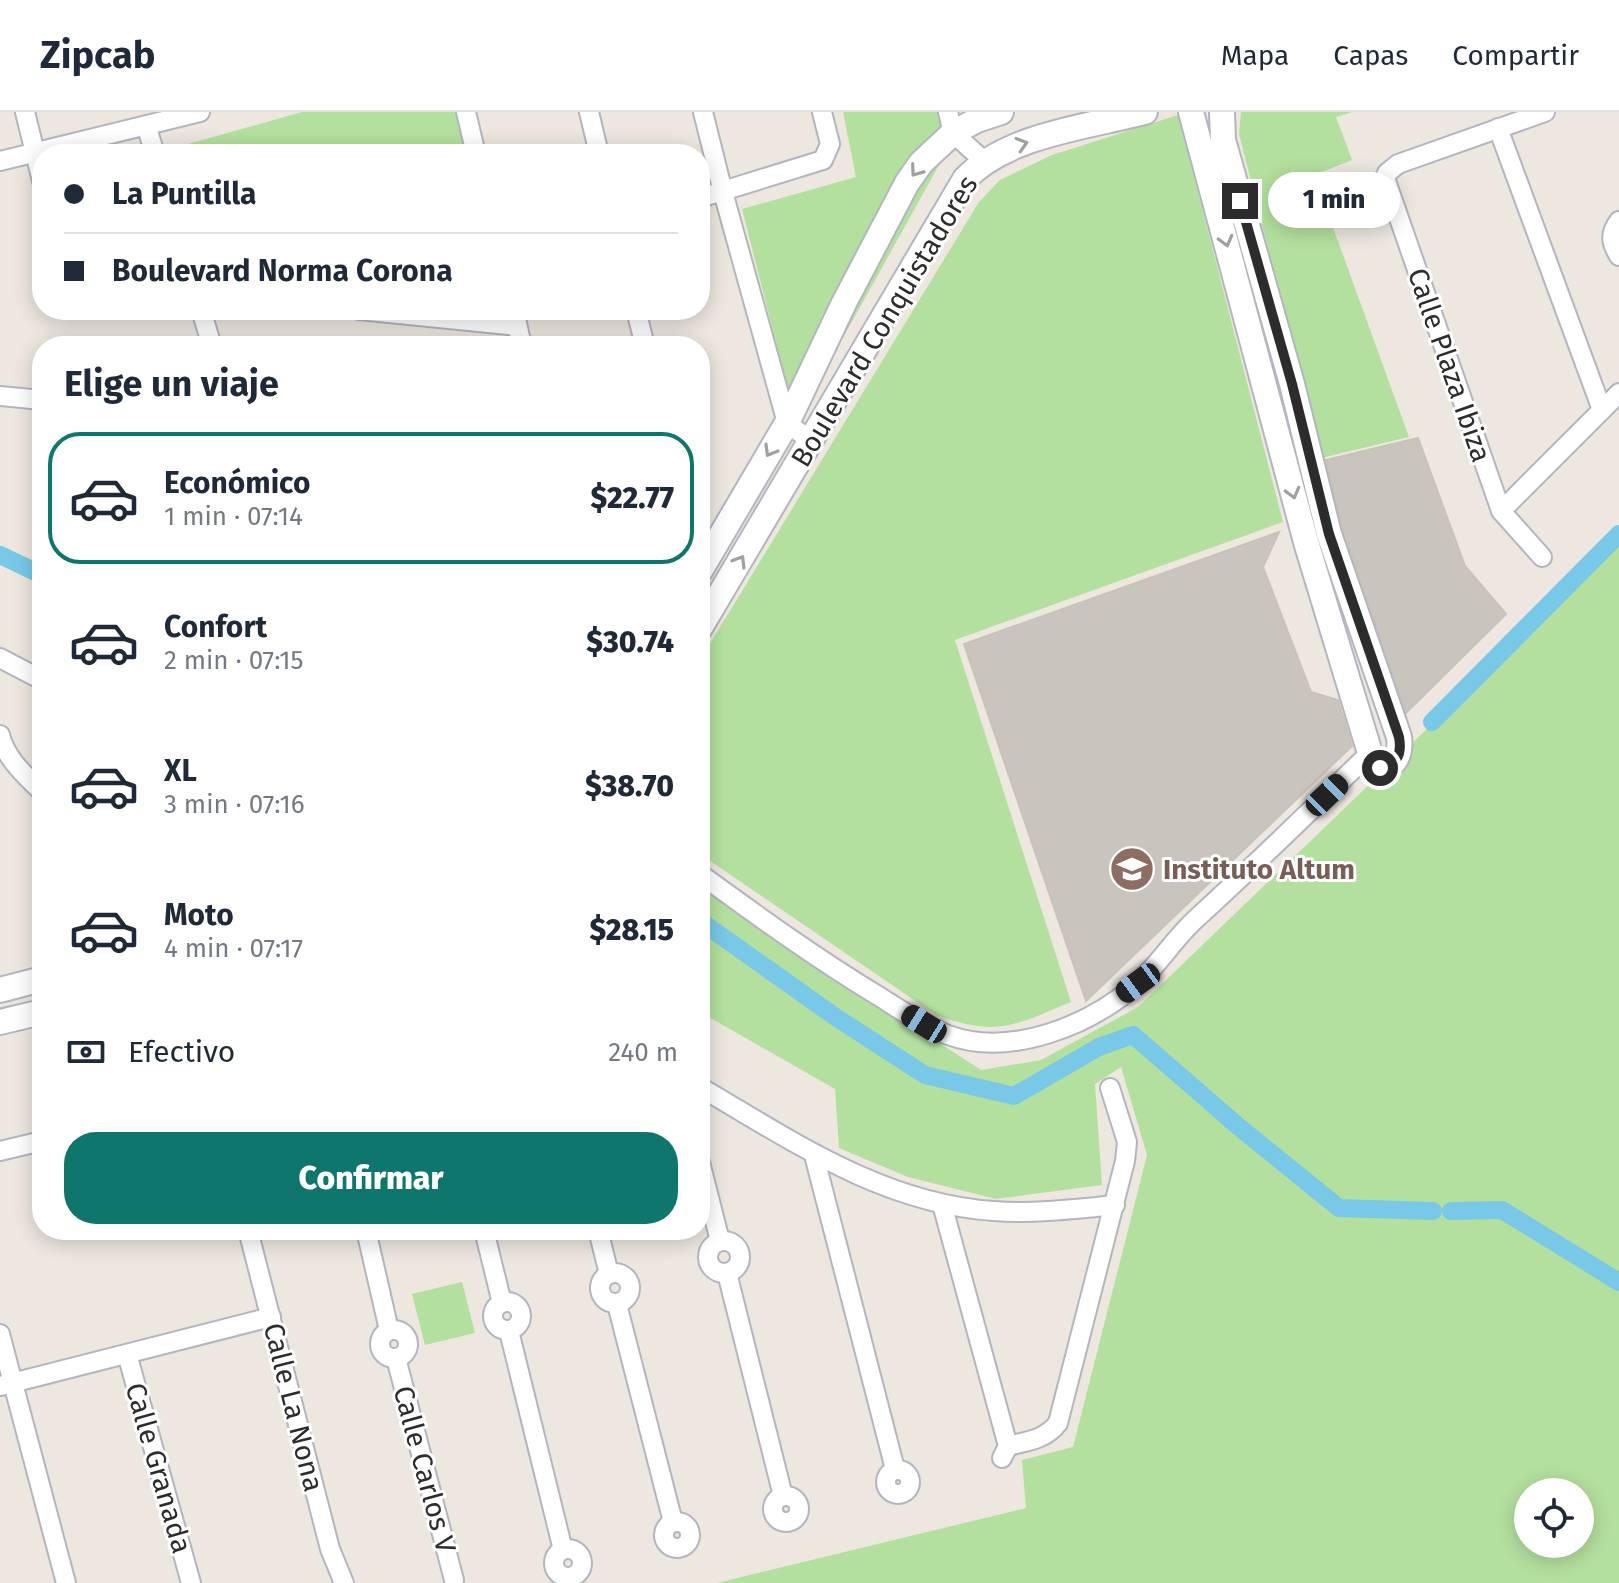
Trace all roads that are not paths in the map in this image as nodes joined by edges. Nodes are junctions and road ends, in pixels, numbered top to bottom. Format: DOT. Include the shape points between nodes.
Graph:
graph roads {
  1 [pos="25,112"];
  2 [pos="200,112"];
  3 [pos="466,112"];
  4 [pos="589,112"];
  5 [pos="703,112"];
  6 [pos="822,112"];
  7 [pos="1001,112"];
  8 [pos="1145,112"];
  9 [pos="1191,112"];
  10 [pos="1222,112"];
  11 [pos="1545,112"];
  12 [pos="951,122"];
  13 [pos="146,125"];
  14 [pos="1498,128"];
  15 [pos="33,144"];
  16 [pos="71,144"];
  17 [pos="152,144"];
  18 [pos="474,144"];
  19 [pos="597,144"];
  20 [pos="32,154"];
  21 [pos="0,161"];
  22 [pos="984,161"];
  23 [pos="723,192"];
  24 [pos="710,195"];
  25 [pos="1619,221"];
  26 [pos="1619,256"];
  27 [pos="1619,393"];
  28 [pos="0,396"];
  29 [pos="32,399"];
  30 [pos="1602,410"];
  31 [pos="787,423"];
  32 [pos="811,441"];
  33 [pos="1501,511"];
  34 [pos="1318,538"];
  35 [pos="710,554"];
  36 [pos="1542,557"];
  37 [pos="710,611"];
  38 [pos="0,658"];
  39 [pos="32,675"];
  40 [pos="0,735"];
  41 [pos="1370,753"];
  42 [pos="32,782"];
  43 [pos="710,881"];
  44 [pos="32,982"];
  45 [pos="0,990"];
  46 [pos="32,1014"];
  47 [pos="0,1022"];
  48 [pos="1110,1088"];
  49 [pos="710,1093"];
  50 [pos="32,1143"];
  51 [pos="0,1151"];
  52 [pos="814,1155"];
  53 [pos="710,1202"];
  54 [pos="942,1204"];
  55 [pos="1115,1205"];
  56 [pos="251,1240"];
  57 [pos="368,1240"];
  58 [pos="486,1240"];
  59 [pos="600,1240"];
  60 [pos="271,1317"];
  61 [pos="0,1334"];
  62 [pos="127,1354"];
  63 [pos="7,1384"];
  64 [pos="895,1469"];
  65 [pos="783,1496"];
  66 [pos="673,1522"];
  67 [pos="563,1550"];
  68 [pos="457,1582"];
  69 [pos="66,1583"];
  70 [pos="191,1583"];
  71 [pos="344,1583"];
  1 -- 15 [label="street"];
  2 -- 13 [label="street"];
  3 -- 18 [label="street"];
  4 -- 19 [label="street"];
  5 -- 23 [label="street"];
  6 -- 23 [label="street" via="830,144 823,160"];
  7 -- 12 [label="street, Boulevard Conquistadores"];
  22 -- 8 [label="street, Boulevard Conquistadores, one-way" via="1017,144"];
  9 -- 34 [label="street, one-way"];
  10 -- 34 [label="street" via="1223,140 1292,384"];
  11 -- 14 [label="street"];
  12 -- 22 [label="street"];
  12 -- 31 [label="street, Boulevard Conquistadores, one-way" via="907,183"];
  13 -- 16 [label="street"];
  13 -- 17 [label="street"];
  14 -- 30 [label="street"];
  14 -- 33 [label="street, Calle Plaza Ibiza" via="1398,164 1387,173 1387,187"];
  20 -- 21 [label="street"];
  22 -- 32 [label="street, Boulevard Conquistadores" via="953,197"];
  23 -- 24 [label="street"];
  23 -- 31 [label="street"];
  25 -- 26 [label="street" via="1612,235"];
  27 -- 30 [label="street"];
  28 -- 29 [label="street"];
  30 -- 33 [label="street"];
  31 -- 32 [label="street"];
  31 -- 35 [label="street, Boulevard Conquistadores, one-way"];
  37 -- 32 [label="street, Boulevard Conquistadores, one-way"];
  33 -- 36 [label="street, Calle Plaza Ibiza"];
  34 -- 41 [label="street"];
  34 -- 41 [label="street" via="1399,737 1401,748 1394,763 1380,768"];
  38 -- 39 [label="street"];
  40 -- 42 [label="street" via="16,767"];
  41 -- 43 [label="street" via="1195,919 1138,983 1087,1020 1048,1035 975,1042 949,1036 822,962"];
  44 -- 45 [label="street"];
  46 -- 47 [label="street"];
  48 -- 55 [label="street" via="1127,1142"];
  49 -- 52 [label="street"];
  50 -- 51 [label="street"];
  52 -- 54 [label="street"];
  52 -- 64 [label="street"];
  53 -- 65 [label="street" via="720,1241 711,1247 709,1263 727,1273"];
  54 -- 55 [label="street" via="994,1211"];
  54 -- 55 [label="street" via="1005,1452 1041,1438 1058,1423"];
  56 -- 60 [label="street, Calle La Nona"];
  57 -- 68 [label="street, Calle Carlos V" via="389,1330 380,1346 386,1356 396,1358"];
  58 -- 67 [label="street" via="502,1303 513,1303 521,1312 518,1326 509,1331"];
  59 -- 66 [label="street" via="609,1274 620,1274 629,1283 629,1294 617,1304"];
  60 -- 62 [label="street"];
  60 -- 71 [label="street, Calle La Nona" via="330,1549"];
  61 -- 63 [label="street"];
  62 -- 63 [label="street"];
  62 -- 70 [label="street, Calle Granada"];
  63 -- 69 [label="street"];
}
